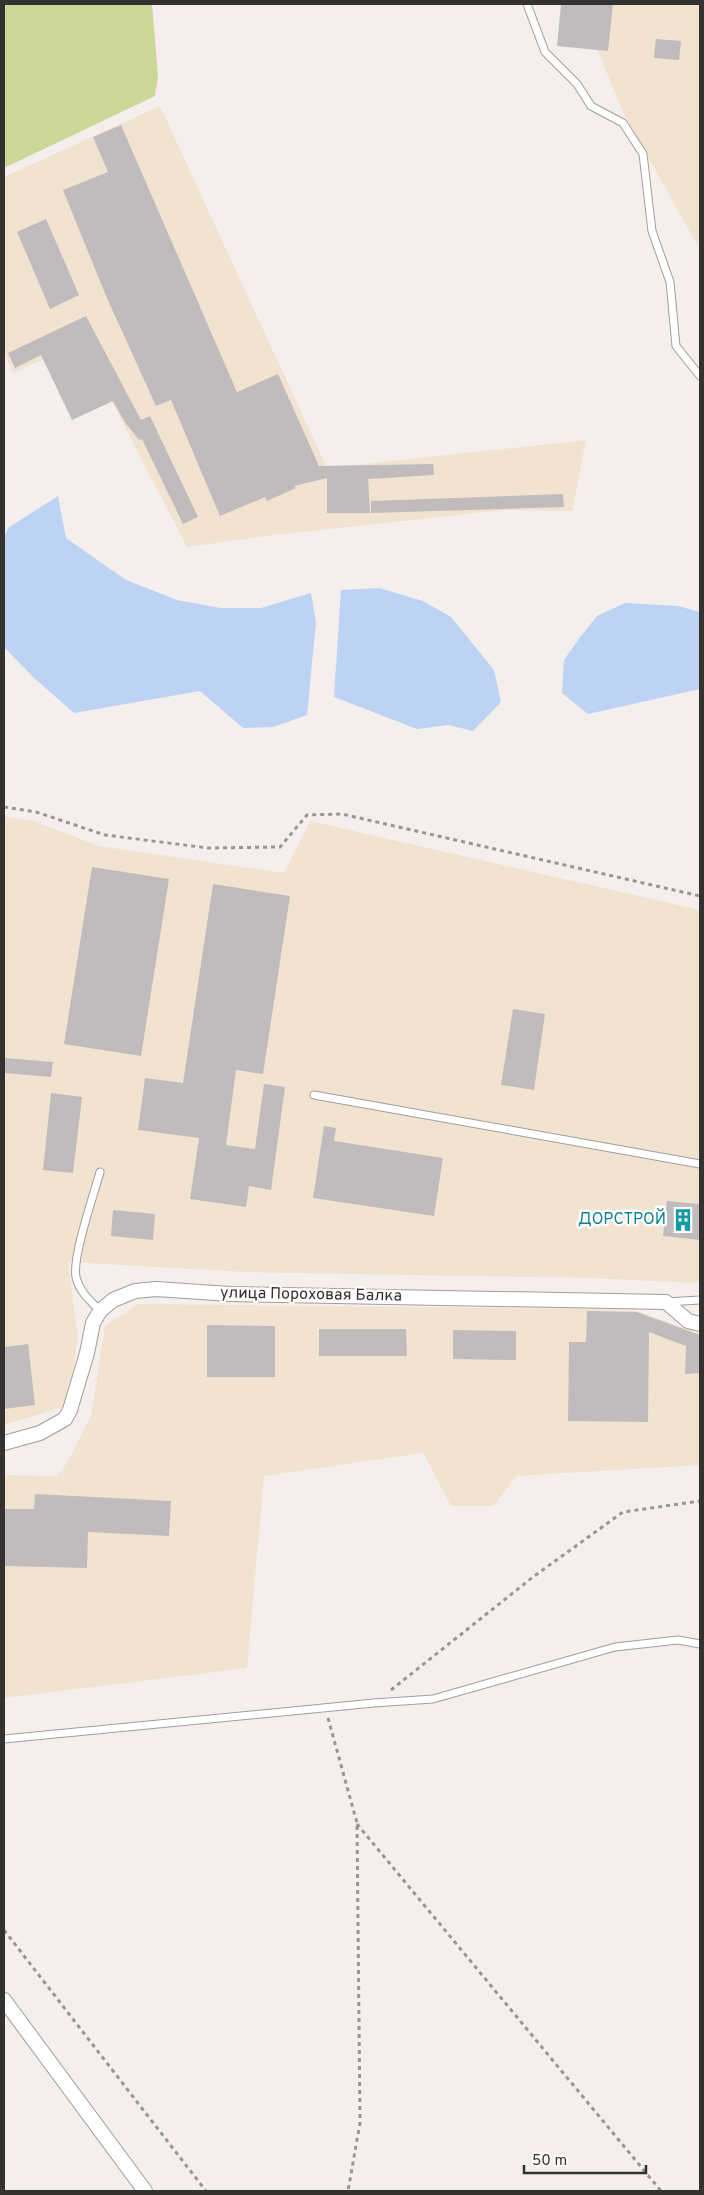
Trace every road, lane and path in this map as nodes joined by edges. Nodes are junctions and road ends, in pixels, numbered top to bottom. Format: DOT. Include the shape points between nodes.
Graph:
graph roads {
  1 [pos="527,4"];
  2 [pos="700,376"];
  3 [pos="4,807"];
  4 [pos="700,896"];
  5 [pos="314,1095"];
  6 [pos="700,1164"];
  7 [pos="100,1172"];
  8 [pos="700,1300"];
  9 [pos="666,1302"];
  10 [pos="100,1311"];
  11 [pos="700,1324"];
  12 [pos="4,1443"];
  13 [pos="700,1502"];
  14 [pos="700,1644"];
  15 [pos="374,1703"];
  16 [pos="325,1707"];
  17 [pos="4,1739"];
  18 [pos="357,1823"];
  19 [pos="4,1930"];
  20 [pos="4,2000"];
  21 [pos="145,2191"];
  22 [pos="206,2191"];
  23 [pos="348,2191"];
  24 [pos="661,2191"];
  1 -- 2 [label="lane" via="545,52 577,84 591,106 623,123 643,154 652,231 670,282 676,346"];
  3 -- 4 [label="path" via="36,812 105,836 208,848 280,847 307,815 342,814"];
  5 -- 6 [label="lane"];
  7 -- 10 [label="lane" via="77,1259 76,1277 82,1292"];
  8 -- 9 [label="lane"];
  9 -- 10 [label="street, улица Пороховая Балка" via="230,1294 156,1289 135,1291 114,1300"];
  9 -- 11 [label="street" via="688,1321"];
  10 -- 12 [label="street" via="93,1323 87,1353 65,1419 40,1433"];
  13 -- 15 [label="path" via="623,1512"];
  14 -- 15 [label="lane" via="678,1640 615,1647 433,1699"];
  15 -- 16 [label="lane"];
  16 -- 17 [label="lane"];
  16 -- 18 [label="path"];
  18 -- 23 [label="path" via="360,2123"];
  18 -- 24 [label="path"];
  19 -- 22 [label="path"];
  20 -- 21 [label="street"];
}
